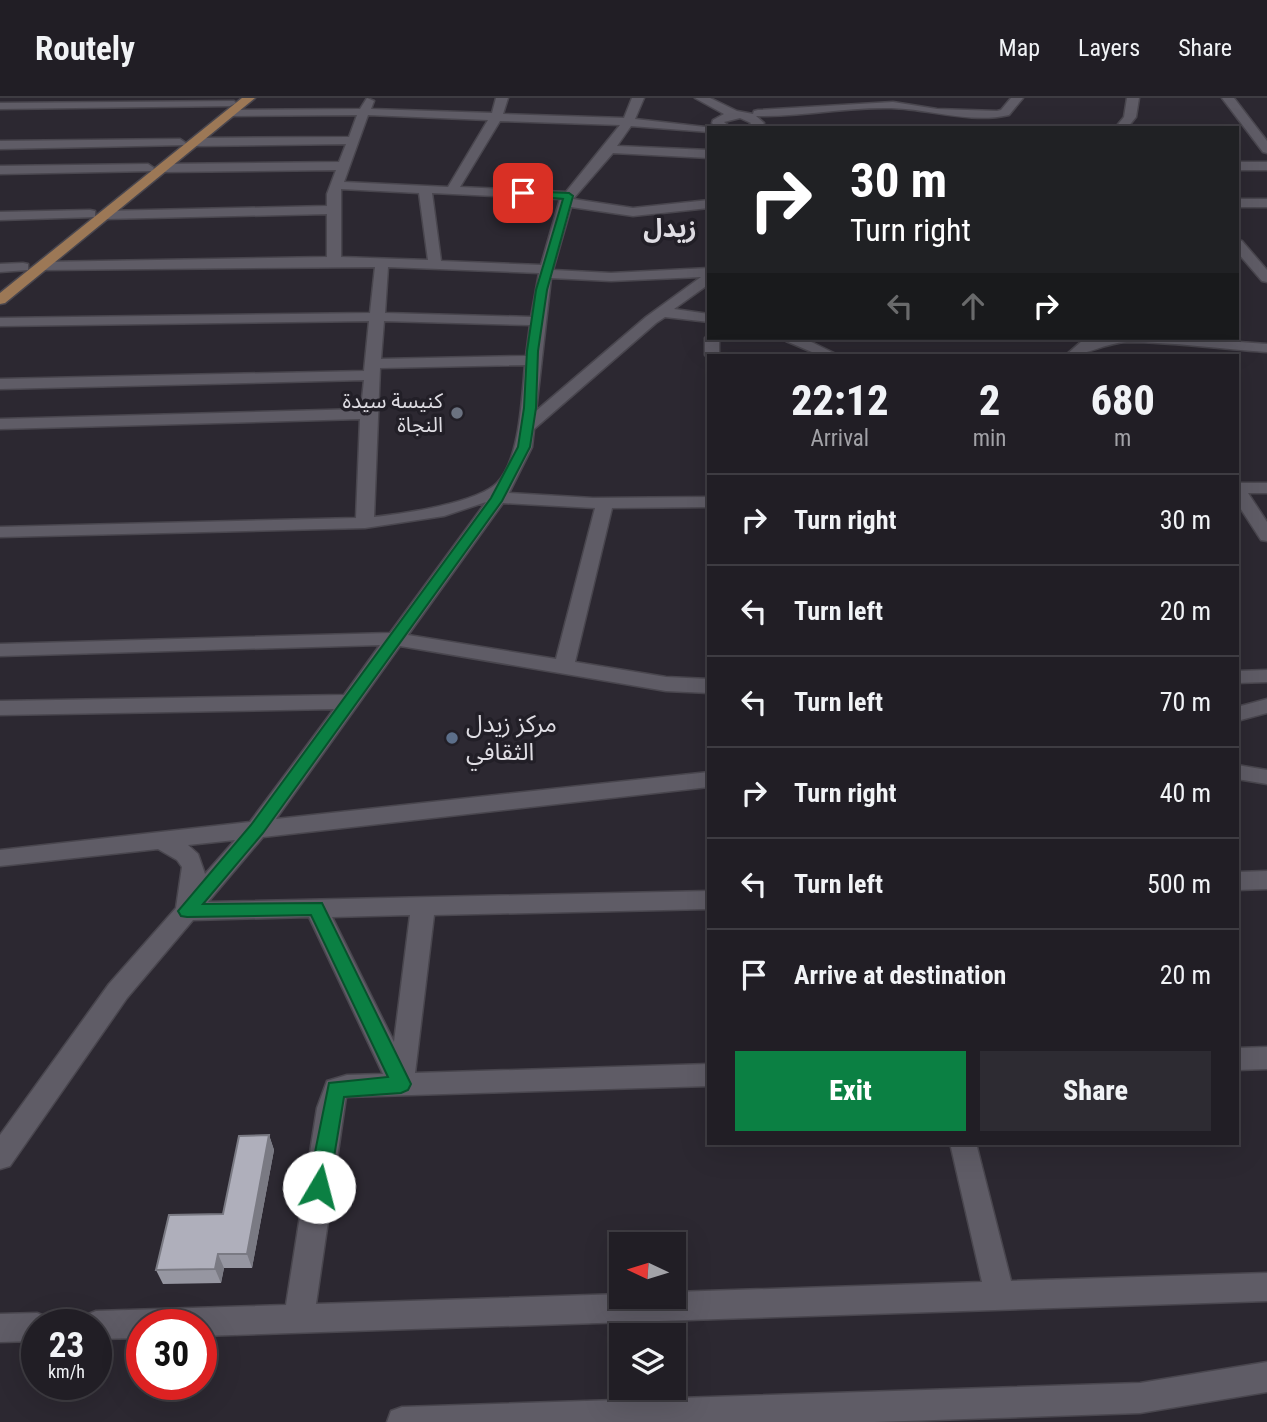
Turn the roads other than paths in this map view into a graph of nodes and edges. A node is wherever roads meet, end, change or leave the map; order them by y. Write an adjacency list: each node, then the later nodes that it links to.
1 (249, 98): 12 (main road)
2 (369, 98): 15 (street)
3 (502, 98): 17 (street)
4 (638, 98): 19 (street)
5 (701, 98): 14 (street)
6 (877, 98): 11 (street)
7 (1017, 98): 11 (street)
8 (1133, 98): 22 (street)
9 (1228, 98): 29 (street)
10 (95, 101): 12 (street); 13 (street)
11 (894, 103): 18 (street)
12 (232, 105): 15 (street); 25 (main road); 26 (main road)
13 (0, 106)
14 (717, 106): 16 (street); 20 (street)
15 (363, 112): 17 (street); 24 (street)
16 (739, 115): 18 (street); 20 (street)
17 (496, 117): 19 (street); 39 (street)
18 (759, 117)
19 (628, 122): 21 (street); 28 (street)
20 (721, 122): 21 (street)
21 (673, 126): 23 (street)
22 (1123, 126)
23 (707, 129)
24 (351, 140): 25 (street); 31 (street)
25 (195, 142): 35 (main road)
26 (180, 143): 27 (street); 34 (main road)
27 (0, 145)
28 (610, 149): 30 (street); 40 (street)
29 (1267, 149)
30 (707, 154)
31 (342, 166): 35 (street); 37 (street)
32 (1239, 166): 33 (street)
33 (1267, 166)
34 (148, 168): 36 (street); 45 (main road)
35 (163, 168): 46 (main road)
36 (0, 170)
37 (336, 184): 38 (street); 44 (street)
38 (425, 188): 39 (street); 52 (street)
39 (453, 189): 40 (street)
40 (567, 199): 43 (street); 57 (street)
41 (1239, 203): 42 (street)
42 (1267, 203)
43 (707, 204)
44 (333, 210): 46 (street); 49 (street)
45 (90, 214): 47 (street); 54 (main road)
46 (105, 215): 53 (main road)
47 (0, 216)
48 (1239, 246): 56 (street)
49 (334, 261): 50 (street); 53 (street)
50 (382, 263): 52 (street); 63 (street)
51 (1239, 264): 56 (street)
52 (435, 265): 57 (street)
53 (42, 266): 61 (main road)
54 (23, 267): 55 (street); 60 (main road)
55 (0, 268)
56 (1262, 270)
57 (546, 272): 58 (street); 65 (street)
58 (707, 272)
59 (707, 278): 62 (street)
60 (0, 285)
61 (0, 300)
62 (662, 312): 64 (street); 76 (street)
63 (376, 317): 65 (street); 66 (street); 72 (street)
64 (707, 318)
65 (537, 321): 71 (street)
66 (0, 322)
67 (796, 340): 70 (street)
68 (1175, 340): 69 (street)
69 (1267, 348)
70 (827, 354)
71 (532, 360): 72 (street); 76 (street)
72 (372, 370): 73 (street); 74 (street)
73 (0, 384)
74 (368, 414): 75 (street); 84 (street)
75 (0, 424)
76 (527, 427): 80 (street)
77 (1267, 488): 78 (street)
78 (1239, 489)
79 (1239, 492): 87 (street)
80 (500, 493): 82 (street); 83 (street); 85 (street)
81 (707, 502): 82 (street)
82 (605, 503): 90 (street)
83 (407, 517): 84 (street); 85 (street)
84 (365, 523): 86 (street)
85 (478, 526): 88 (street)
86 (0, 532)
87 (1267, 536)
88 (395, 639): 89 (street); 90 (street); 94 (street)
89 (0, 650)
90 (564, 667): 93 (street)
91 (1267, 676): 92 (street)
92 (1239, 677)
93 (707, 686)
94 (348, 702): 96 (street); 101 (street)
95 (1267, 706): 97 (street)
96 (0, 708)
97 (1239, 713)
98 (1239, 772): 99 (street)
99 (1267, 777)
100 (707, 779): 101 (street)
101 (257, 829): 102 (street); 109 (street)
102 (163, 841): 103 (street); 109 (street)
103 (0, 858)
104 (1267, 880): 105 (street)
105 (1239, 881)
106 (707, 900): 107 (street)
107 (423, 906): 108 (street); 113 (street)
108 (316, 908): 109 (street); 113 (street)
109 (187, 911): 115 (street)
110 (1267, 1058): 111 (street)
111 (1239, 1059)
112 (707, 1075): 113 (street)
113 (401, 1084): 118 (street)
114 (963, 1145): 117 (street)
115 (0, 1157)
116 (1267, 1287): 117 (street)
117 (1000, 1296): 118 (street)
118 (299, 1318): 119 (street)
119 (112, 1324)
120 (21, 1327): 121 (street)
121 (0, 1328)
122 (1267, 1377): 123 (street)
123 (738, 1417): 124 (street)
124 (402, 1422)

